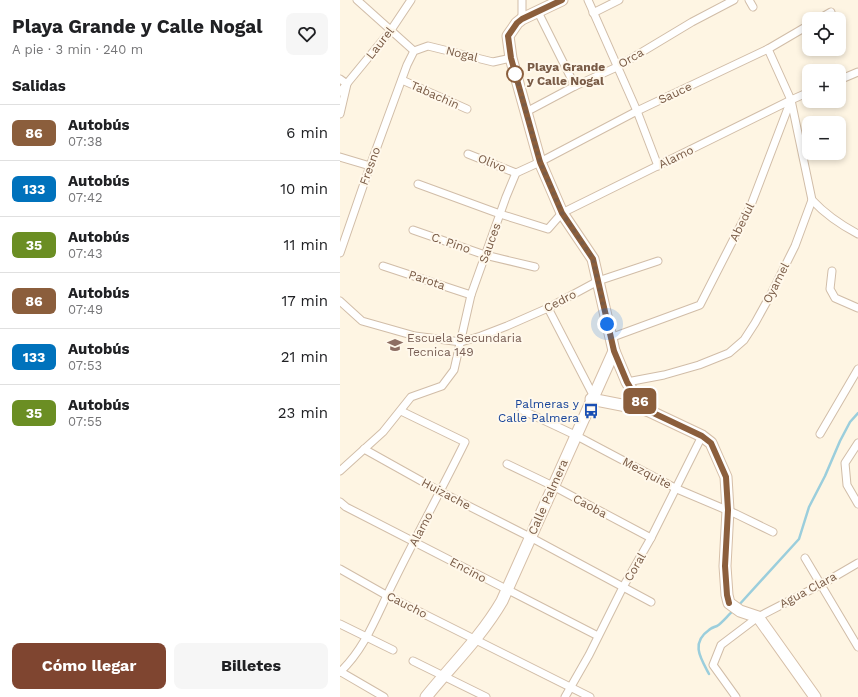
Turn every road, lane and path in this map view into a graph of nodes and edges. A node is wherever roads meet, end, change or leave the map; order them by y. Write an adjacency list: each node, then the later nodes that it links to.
1 (356, 0): 14 (street)
2 (411, 0): 14 (street, Laurel)
3 (522, 0): 12 (street)
4 (562, 0): 10 (street)
5 (588, 0): 11 (street)
6 (619, 0): 11 (street)
7 (734, 0): 18 (street, Orca)
8 (749, 0): 9 (street)
9 (753, 7)
10 (538, 12): 12 (street); 24 (street)
11 (593, 13): 18 (street)
12 (522, 19): 17 (street)
13 (802, 29): 15 (street, Sauce)
14 (391, 30): 16 (street); 23 (street, Laurel)
15 (768, 49): 27 (street); 29 (street, Sauce)
16 (414, 51): 17 (street, Nogal); 22 (street)
17 (511, 58): 30 (street)
18 (617, 67): 24 (street, Orca); 29 (street)
19 (858, 72): 20 (street)
20 (846, 77)
21 (340, 79): 23 (street)
22 (402, 80): 28 (street, Tabachin); 35 (street, Fresno)
23 (347, 84): 25 (street, Laurel); 31 (street, Laurel)
24 (575, 86): 30 (street, Orca)
25 (340, 92)
26 (802, 95): 27 (street, Alamo)
27 (792, 100): 36 (street, Alamo); 39 (street); 55 (street, Abedul)
28 (467, 109)
29 (637, 111): 34 (street, Sauce); 36 (street)
30 (526, 112): 34 (street)
31 (340, 114)
32 (468, 154): 37 (street, Olivo)
33 (340, 157): 35 (street)
34 (540, 162): 37 (street); 40 (street)
35 (370, 166): 44 (street, Fresno)
36 (658, 166): 40 (street, Alamo)
37 (516, 173): 41 (street, Sauces)
38 (418, 184): 41 (street)
39 (812, 200): 43 (street); 59 (street, Oyamel)
40 (562, 213): 41 (street, Alamo); 50 (street)
41 (500, 214): 45 (street, Sauces)
42 (413, 230): 45 (street, C. Pino)
43 (858, 234)
44 (340, 253)
45 (485, 255): 48 (street, C. Pino); 51 (street, Sauces)
46 (658, 261): 50 (street, Cedro)
47 (383, 266): 51 (street, Parota)
48 (535, 267)
49 (832, 271): 54 (street)
50 (598, 281): 53 (street, Cedro); 55 (street)
51 (471, 295): 56 (street, Sauces)
52 (340, 301): 56 (street, Cedro)
53 (548, 308): 56 (street, Cedro); 60 (street)
54 (858, 308)
55 (610, 338): 57 (street)
56 (461, 342): 63 (street)
57 (614, 351): 59 (street); 60 (street, Calle Palmera)
58 (858, 369): 64 (street)
59 (627, 382): 62 (street)
60 (592, 397): 62 (street); 65 (street, Calle Palmera)
61 (522, 410): 65 (street, Mezquite)
62 (647, 410): 66 (street)
63 (401, 411): 68 (street); 73 (street, Alamo)
64 (820, 434)
65 (575, 435): 71 (street, Calle Palmera); 72 (street, Mezquite)
66 (702, 436): 72 (street, Coral); 76 (street)
67 (858, 443): 75 (street)
68 (364, 449): 70 (street); 73 (street, Huizache)
69 (507, 464): 71 (street, Caoba)
70 (340, 471)
71 (553, 486): 78 (street, Calle Palmera); 79 (street, Caoba)
72 (676, 489): 76 (street, Mezquite); 79 (street, Coral)
73 (441, 492): 78 (street, Huizache); 80 (street, Alamo)
74 (340, 502): 80 (street, Encino)
75 (858, 504)
76 (728, 510): 77 (street, Mezquite); 89 (street)
77 (773, 532)
78 (530, 537): 85 (street, Huizache); 86 (street, Calle Palmera)
79 (651, 538): 85 (street, Coral)
80 (414, 541): 86 (street, Encino); 87 (street, Alamo)
81 (805, 558): 84 (street)
82 (858, 563): 84 (street, Agua Clara)
83 (340, 569): 87 (street, Caucho)
84 (822, 584): 89 (street, Agua Clara); 94 (street)
85 (623, 587): 88 (street, Huizache); 91 (street, Coral)
86 (507, 590): 91 (street, Encino); 93 (street, Calle Palmera)
87 (386, 595): 92 (street, Alamo); 93 (street, Caucho)
88 (651, 602)
89 (758, 617): 105 (street, Agua Clara); 106 (street)
90 (340, 624): 92 (street)
91 (598, 636): 99 (street, Coral)
92 (366, 637): 95 (street); 97 (street, Alamo)
93 (475, 640): 98 (street, Calle Palmera); 99 (street, Caucho)
94 (858, 647)
95 (393, 650)
96 (413, 661): 98 (street)
97 (340, 672): 100 (street)
98 (443, 676): 101 (street, Calle Palmera); 102 (street)
99 (570, 687): 103 (street, Coral); 104 (street, Caucho)
100 (384, 697)
101 (426, 697)
102 (486, 697)
103 (565, 697)
104 (590, 697)
105 (736, 697)
106 (815, 697)

